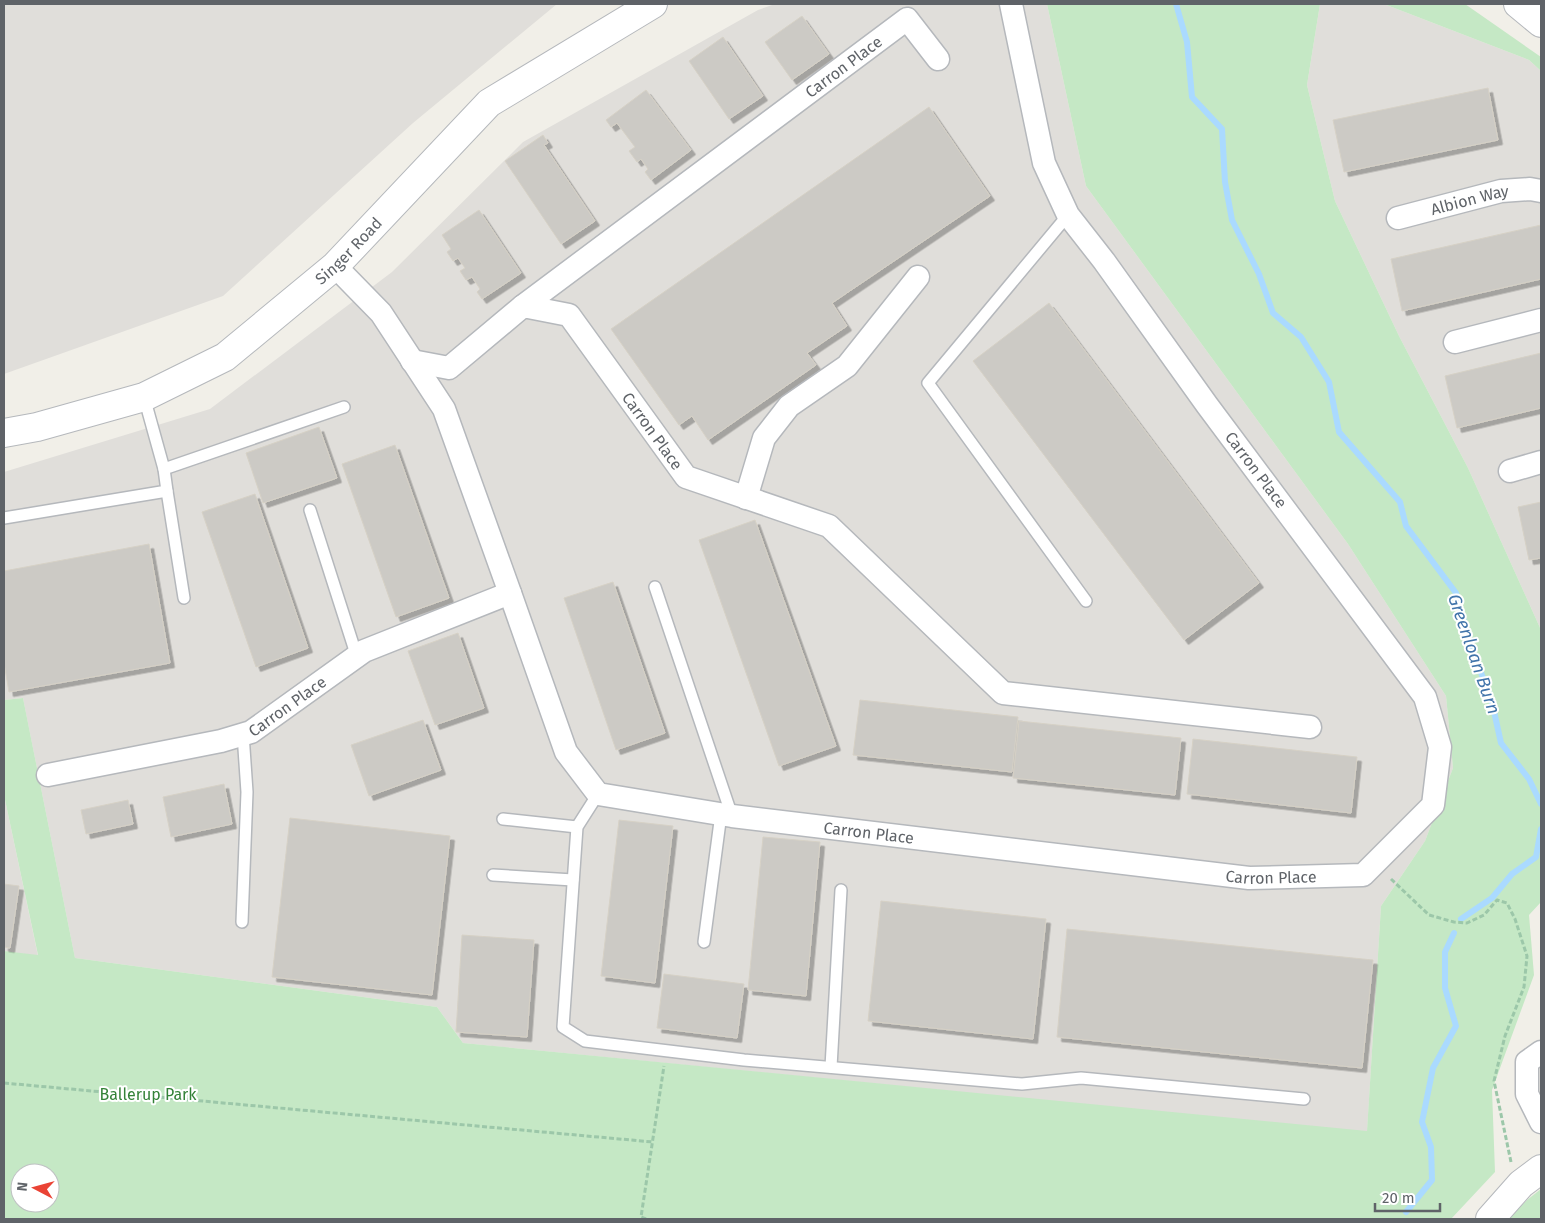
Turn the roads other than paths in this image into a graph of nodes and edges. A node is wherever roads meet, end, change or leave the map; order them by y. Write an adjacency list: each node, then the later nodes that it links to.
1 (653, 4): 9 (street, Singer Road)
2 (1012, 4): 7 (street, Carron Place)
3 (1518, 4): 4 (street)
4 (1541, 23)
5 (938, 59): 11 (street, Carron Place)
6 (1541, 191): 8 (street, Albion Way)
7 (1068, 215): 28 (lane); 34 (street, Carron Place)
8 (1398, 218)
9 (335, 266): 14 (street); 15 (street, Singer Road)
10 (918, 276): 22 (street)
11 (524, 306): 14 (street, Carron Place); 22 (street, Carron Place)
12 (1541, 320): 13 (street)
13 (1455, 342)
14 (412, 361): 26 (street)
15 (144, 396): 17 (street, Singer Road); 19 (lane)
16 (344, 407): 19 (lane)
17 (4, 432)
18 (1541, 462): 20 (street)
19 (164, 470): 21 (lane)
20 (1510, 472)
21 (167, 491): 24 (lane); 27 (lane)
22 (746, 498): 30 (street, Carron Place)
23 (310, 510): 29 (lane)
24 (4, 518)
25 (656, 588): 34 (lane)
26 (510, 592): 29 (street, Carron Place); 33 (street)
27 (184, 598)
28 (1086, 601)
29 (357, 657): 31 (street, Carron Place)
30 (1310, 727)
31 (243, 734): 32 (street, Carron Place); 40 (lane)
32 (48, 775)
33 (598, 794): 34 (street, Carron Place); 36 (lane)
34 (726, 815): 41 (lane)
35 (503, 819): 36 (lane)
36 (577, 827): 38 (lane)
37 (493, 875): 38 (lane)
38 (574, 880): 43 (lane)
39 (841, 890): 43 (lane)
40 (242, 922)
41 (704, 942)
42 (1541, 1052): 45 (street)
43 (830, 1067): 44 (lane)
44 (1304, 1099)
45 (1541, 1122)
46 (1541, 1169): 47 (street)
47 (1490, 1219)

